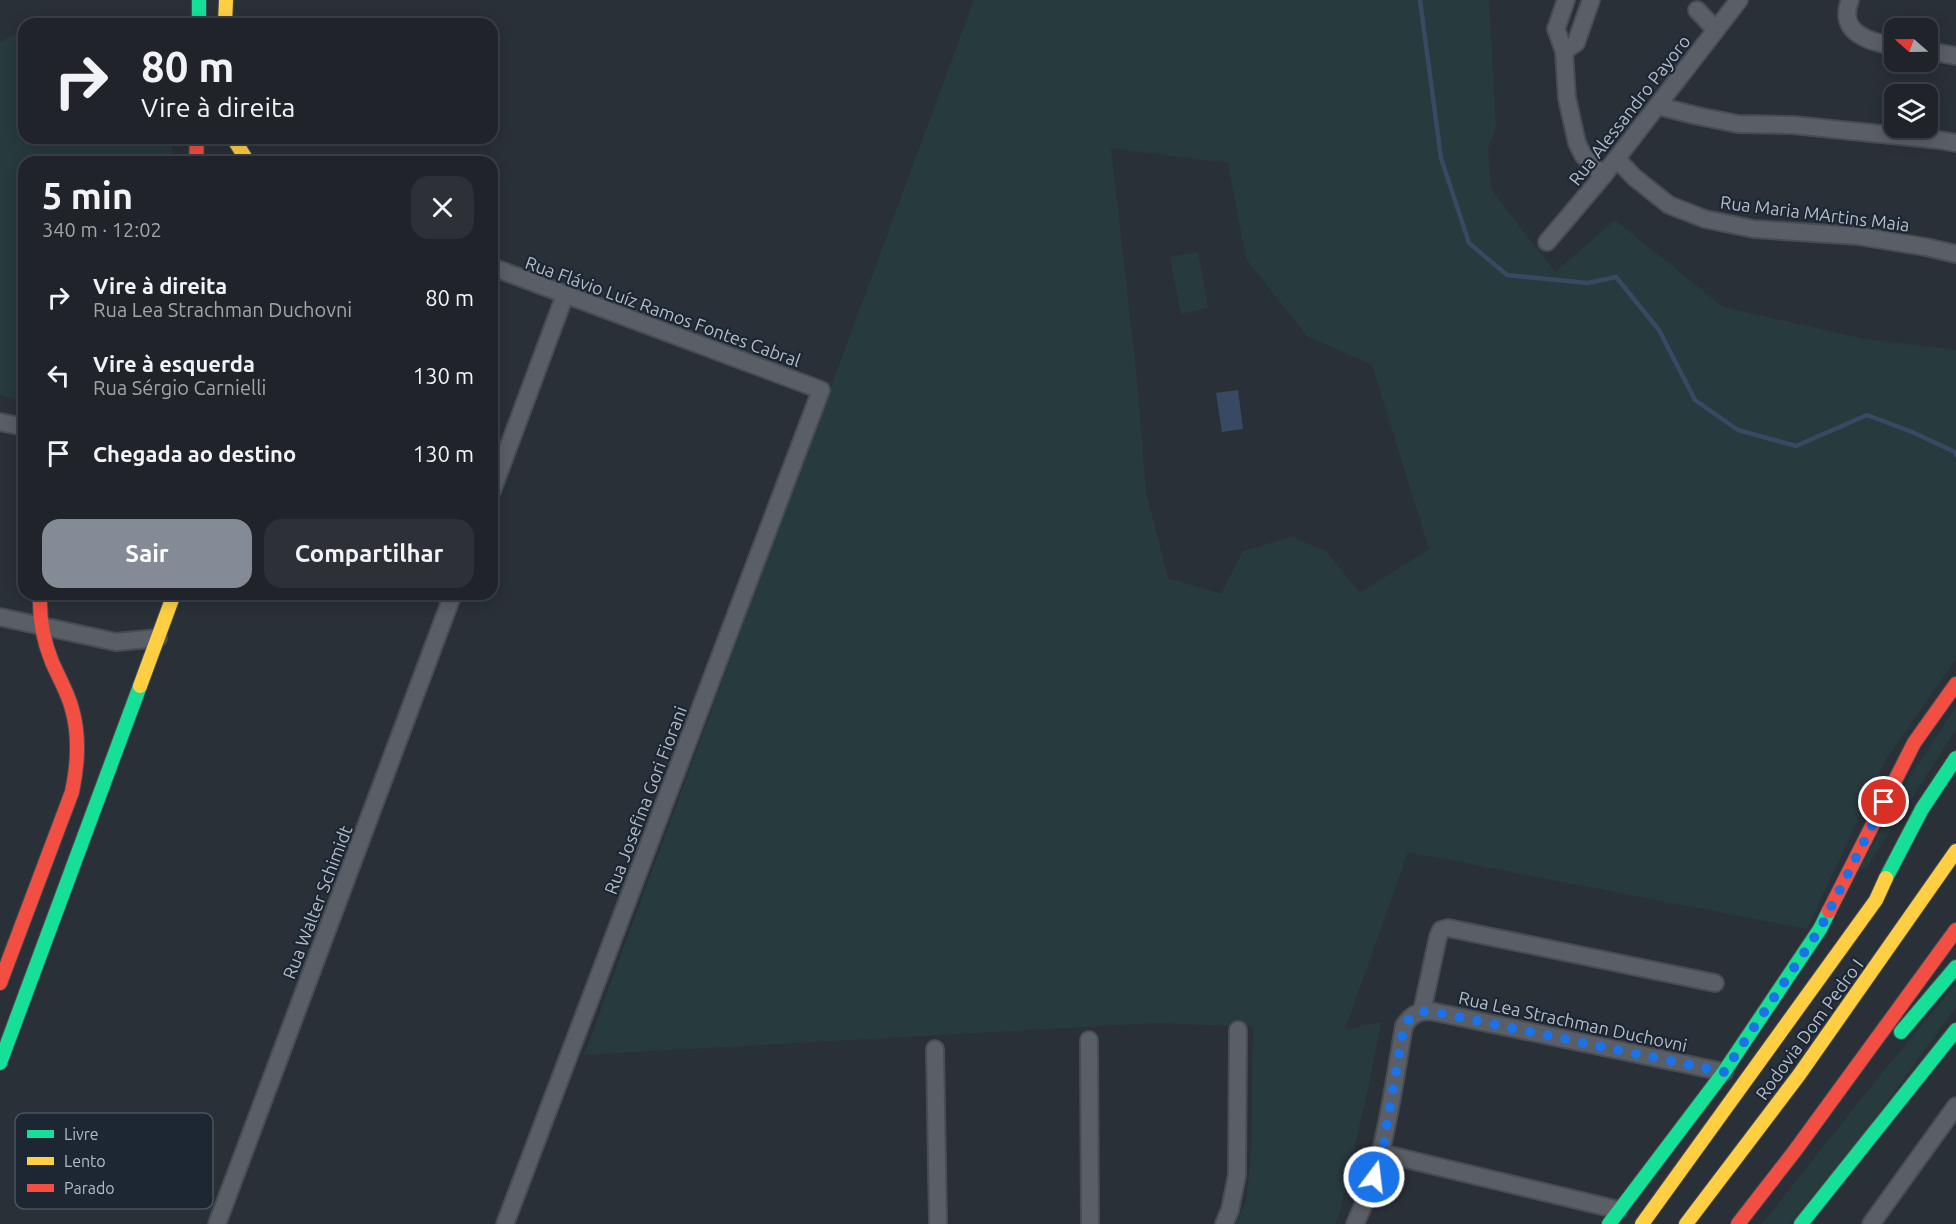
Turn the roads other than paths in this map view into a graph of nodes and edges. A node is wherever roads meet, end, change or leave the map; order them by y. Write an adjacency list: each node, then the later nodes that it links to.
1 (199, 0): 8 (main road)
2 (226, 0): 9 (main road)
3 (1566, 0): 12 (street)
4 (1591, 0): 12 (street)
5 (1739, 0): 10 (street, Rua Alessandro Payoro)
6 (1850, 0): 11 (street)
7 (1697, 10): 10 (street)
8 (199, 18)
9 (225, 18)
10 (1716, 30): 15 (street, Rua Alessandro Payoro)
11 (1884, 44)
12 (1564, 51): 18 (street)
13 (1938, 53): 14 (street)
14 (1956, 56)
15 (1658, 106): 16 (street); 17 (street, Rua Alessandro Payoro)
16 (1956, 143)
17 (1617, 159): 18 (street, Rua Alessandro Payoro); 20 (street, Rua Maria MArtins Maia)
18 (1603, 176): 19 (street, Rua Alessandro Payoro)
19 (1547, 242)
20 (1956, 254)
21 (498, 269): 22 (street, Rua Flávio Luíz Ramos Fontes Cabral)
22 (565, 295): 23 (street, Rua Flávio Luíz Ramos Fontes Cabral); 26 (street)
23 (821, 390): 54 (street, Rua Josefina Gori Fiorani)
24 (0, 422): 25 (street)
25 (18, 426)
26 (498, 475)
27 (40, 600): 31 (main road)
28 (172, 600): 32 (main road)
29 (451, 600): 53 (street, Rua Walter Schimidt)
30 (0, 617): 31 (street)
31 (42, 626): 32 (street); 40 (main road)
32 (158, 638): 47 (main road)
33 (1956, 684): 48 (main road)
34 (1956, 758): 37 (main road)
35 (1932, 821): 37 (main road)
36 (1956, 850): 61 (main road, Rodovia Dom Pedro I)
37 (1876, 900): 60 (main road)
38 (1956, 930): 50 (main road)
39 (1956, 967): 50 (main road)
40 (0, 983)
41 (1715, 983): 42 (street)
42 (1418, 1013): 48 (street, Rua Lea Strachman Duchovni); 51 (street)
43 (1238, 1030): 57 (street)
44 (1956, 1030): 63 (main road)
45 (1089, 1040): 56 (street)
46 (935, 1049): 55 (street)
47 (0, 1063)
48 (1724, 1072): 52 (main road)
49 (1956, 1107): 64 (street)
50 (1794, 1152): 62 (main road)
51 (1382, 1153): 52 (street); 58 (street)
52 (1619, 1210): 59 (main road)
53 (217, 1224)
54 (505, 1224)
55 (938, 1224)
56 (1090, 1224)
57 (1224, 1224)
58 (1355, 1224)
59 (1609, 1224)
60 (1642, 1224)
61 (1686, 1224)
62 (1738, 1224)
63 (1801, 1224)
64 (1871, 1224)

